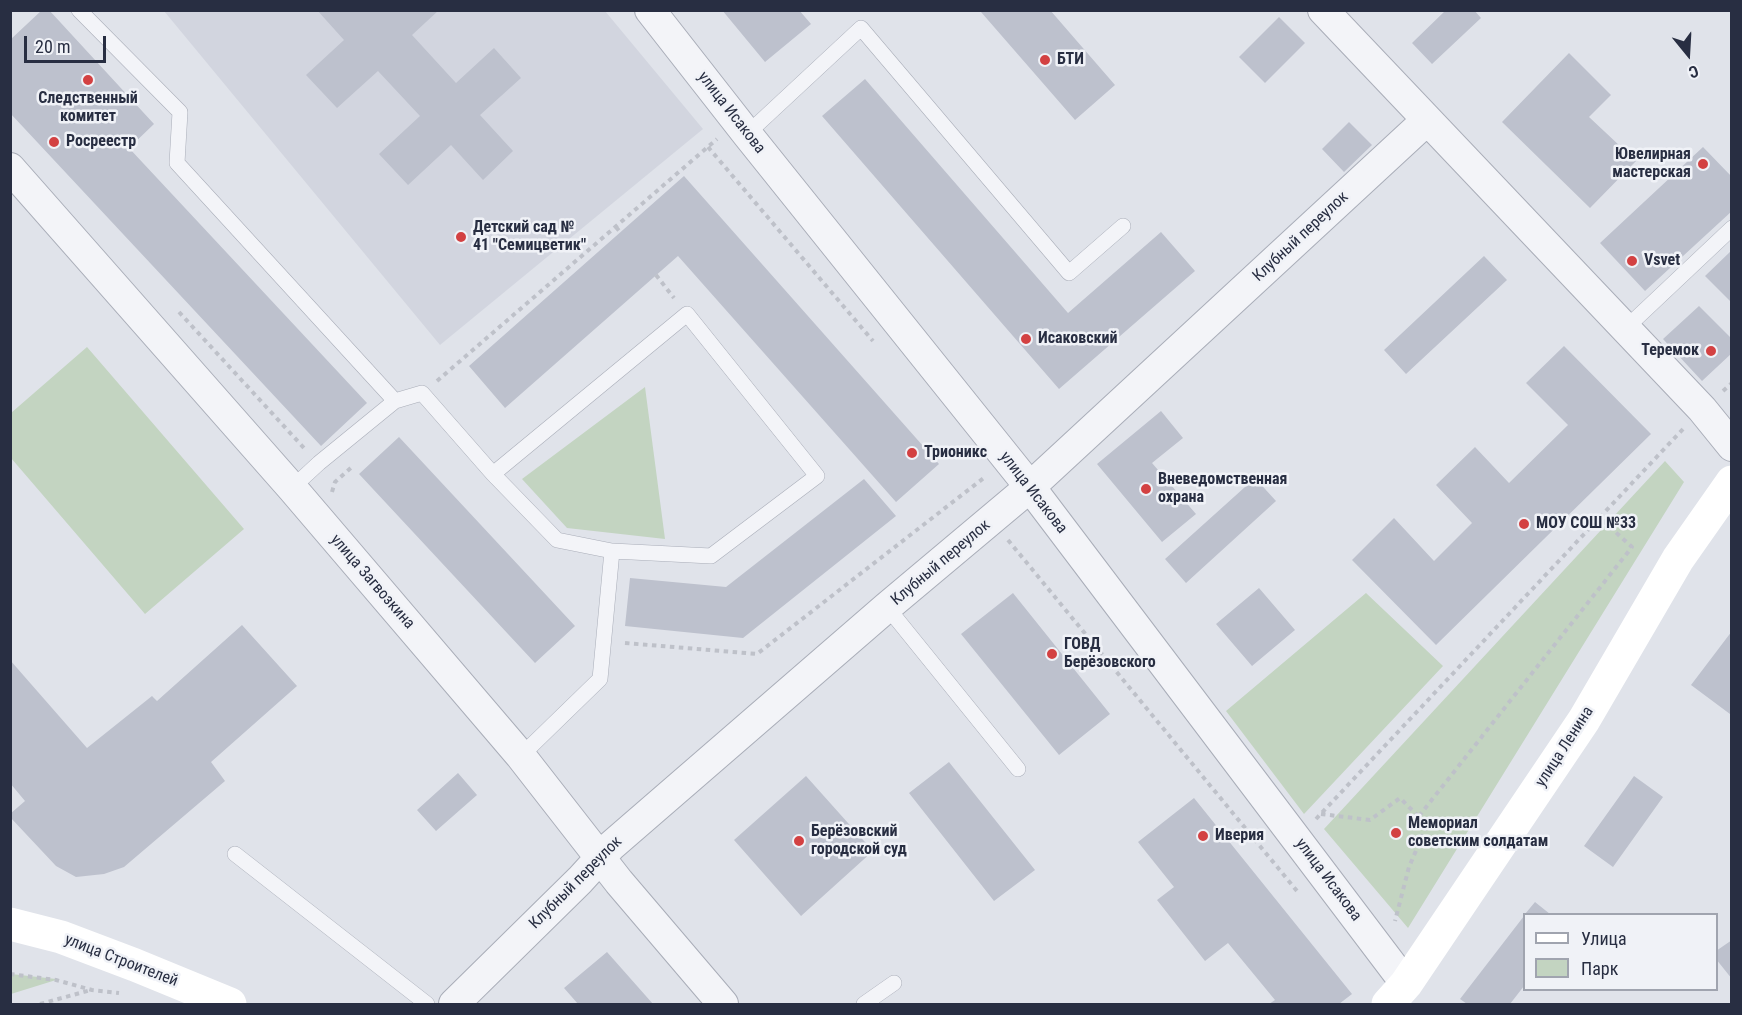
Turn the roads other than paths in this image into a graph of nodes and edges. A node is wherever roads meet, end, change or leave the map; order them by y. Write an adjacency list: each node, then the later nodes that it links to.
1 (79, 10): 10 (lane)
2 (650, 10): 5 (street, улица Исакова)
3 (1323, 10): 4 (street)
4 (1427, 120): 9 (street); 14 (street, Клубный переулок)
5 (742, 128): 7 (lane); 14 (street, улица Исакова)
6 (10, 168): 15 (street, улица Загвозкина)
7 (1122, 225)
8 (1731, 228): 9 (lane)
9 (1626, 328): 11 (street)
10 (395, 401): 12 (lane); 15 (lane)
11 (1731, 446)
12 (493, 474): 16 (lane); 16 (lane)
13 (1731, 482): 24 (main road, улица Ленина)
14 (1030, 487): 17 (street, Клубный переулок); 24 (street, улица Исакова)
15 (292, 488): 18 (street, улица Загвозкина)
16 (612, 551): 18 (lane)
17 (887, 607): 19 (lane); 21 (street, Клубный переулок)
18 (520, 755): 21 (street, улица Загвозкина)
19 (1018, 769)
20 (235, 854): 26 (lane)
21 (600, 858): 27 (street, Клубный переулок); 28 (street, улица Загвозкина)
22 (10, 924): 25 (main road, улица Строителей)
23 (894, 983): 29 (lane)
24 (1394, 999)
25 (230, 1005)
26 (427, 1005)
27 (454, 1005)
28 (723, 1005)
29 (864, 1005)

